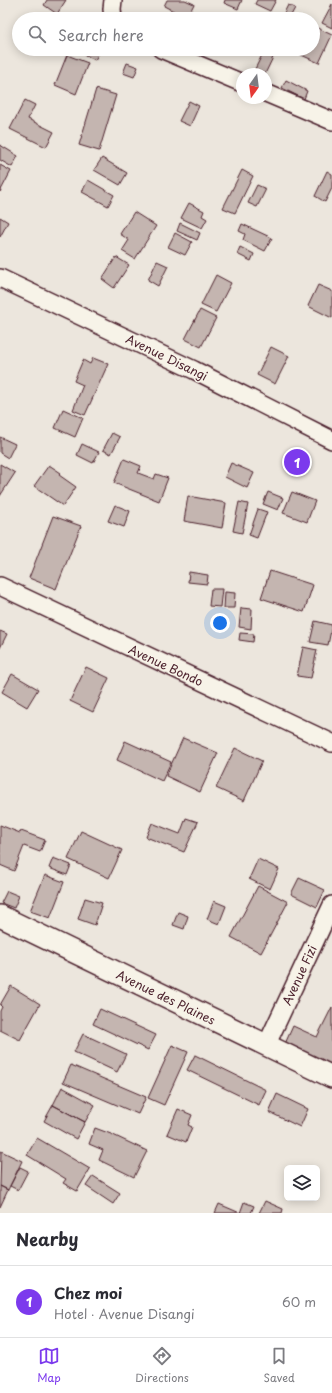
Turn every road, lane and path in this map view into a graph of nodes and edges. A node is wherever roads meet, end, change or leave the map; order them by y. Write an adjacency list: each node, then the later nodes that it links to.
1 (114, 0): 2 (street)
2 (112, 12)
3 (178, 56): 4 (street)
4 (236, 80)
5 (272, 96): 6 (street)
6 (332, 121)
7 (0, 278): 8 (street, Avenue Disangi)
8 (332, 440)
9 (0, 586): 10 (street, Avenue Bondo)
10 (332, 743)
11 (332, 905): 13 (street, Avenue Fizi)
12 (1, 918): 13 (street, Avenue des Plaines)
13 (266, 1046): 14 (street, Avenue des Plaines)
14 (332, 1077)

